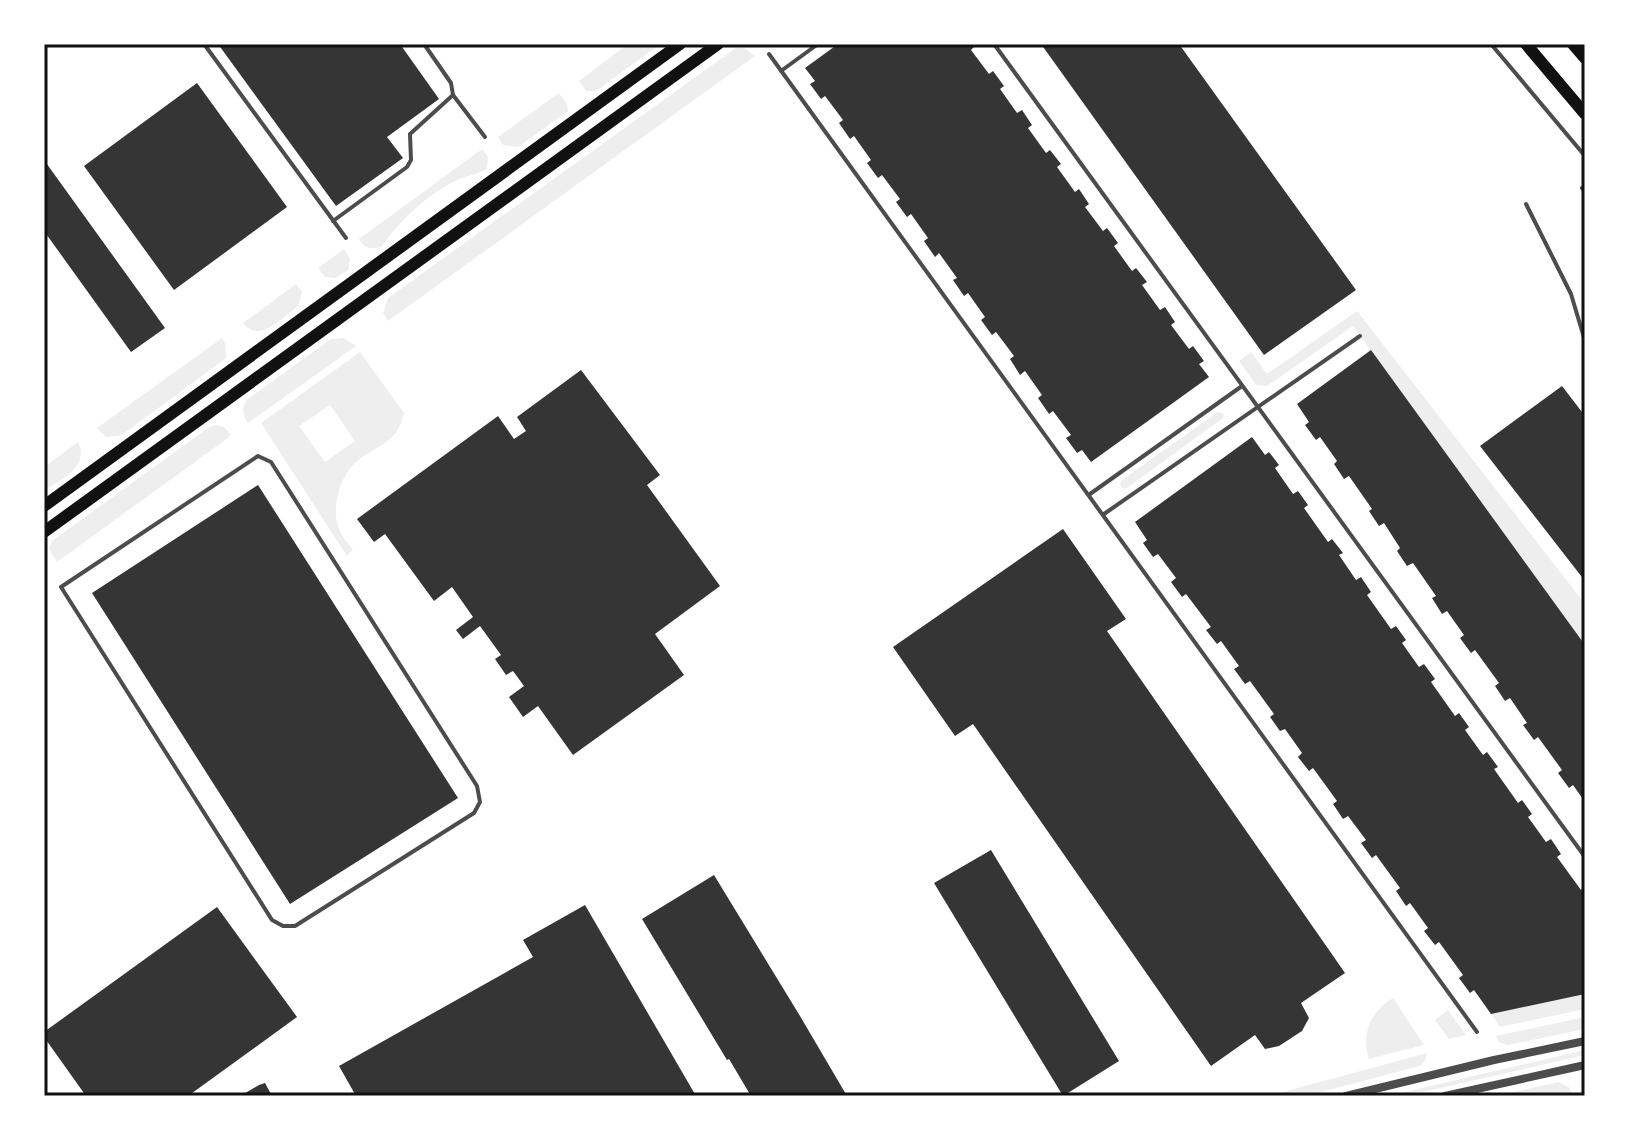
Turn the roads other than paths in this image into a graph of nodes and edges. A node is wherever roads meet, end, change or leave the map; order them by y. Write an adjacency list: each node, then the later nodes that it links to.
1 (204, 44): 18 (lane)
2 (424, 44): 13 (lane)
3 (680, 44): 25 (main road)
4 (718, 44): 27 (main road)
5 (818, 44): 12 (lane)
6 (994, 44): 22 (lane)
7 (1491, 44): 16 (lane)
8 (1526, 44): 14 (main road)
9 (1573, 44): 11 (main road)
10 (769, 54): 12 (lane)
11 (1585, 58)
12 (781, 71): 24 (lane)
13 (453, 95): 15 (lane); 18 (lane)
14 (1585, 114)
15 (485, 137)
16 (1585, 156)
17 (1526, 204): 21 (lane)
18 (333, 221): 19 (lane)
19 (346, 238)
20 (1360, 336): 23 (lane)
21 (1585, 341)
22 (1242, 386): 23 (lane); 24 (lane)
23 (1257, 405): 26 (lane); 29 (lane)
24 (1090, 494): 26 (lane)
25 (44, 506)
26 (1104, 514): 30 (lane)
27 (44, 532)
28 (61, 587): 28 (lane)
29 (1585, 857)
30 (1477, 1032)
31 (1585, 1041): 33 (street)
32 (1585, 1065): 34 (street)
33 (1346, 1096)
34 (1445, 1096)

